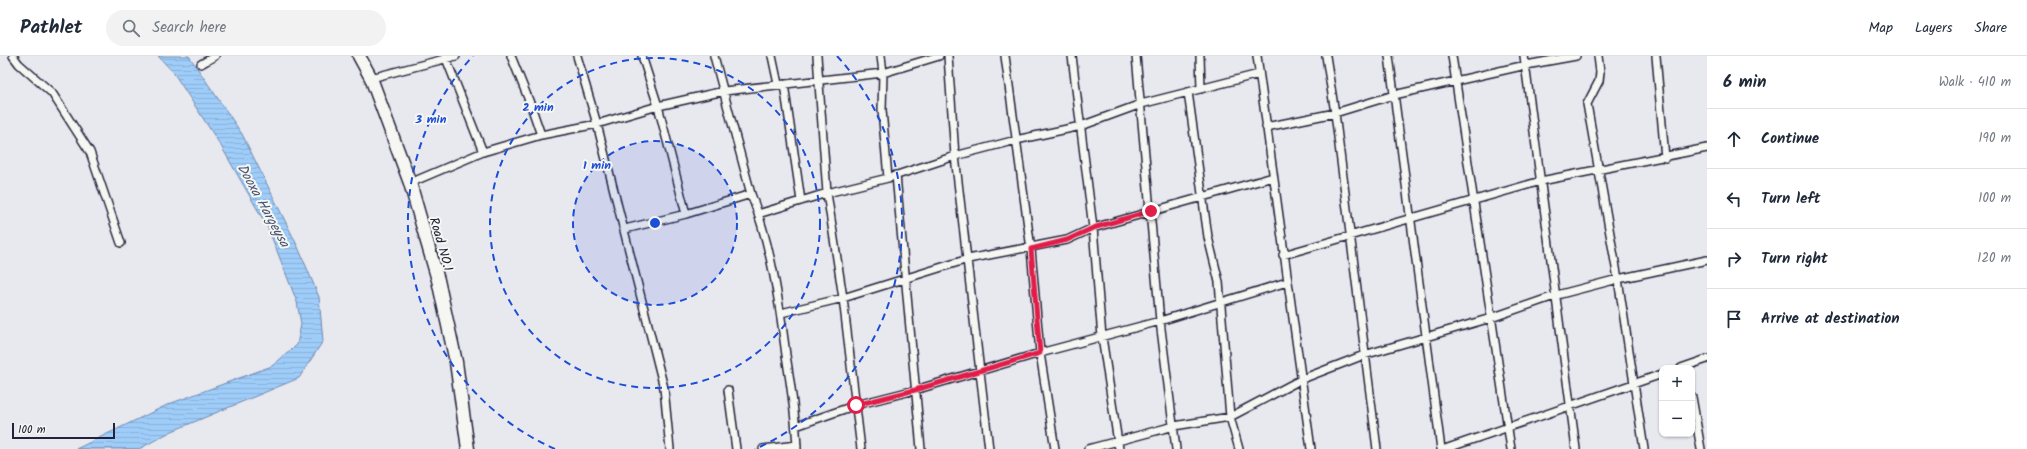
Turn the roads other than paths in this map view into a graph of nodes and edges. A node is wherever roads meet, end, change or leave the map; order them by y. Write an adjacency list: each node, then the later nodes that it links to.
1 (14, 56): 69 (street)
2 (215, 56): 27 (street)
3 (359, 56): 31 (highway, Road NO.1)
4 (456, 56): 26 (street)
5 (511, 56): 45 (street)
6 (577, 56): 42 (street)
7 (642, 56): 40 (street)
8 (714, 56): 36 (street)
9 (772, 56): 34 (street)
10 (817, 56): 32 (street)
11 (881, 56): 29 (street)
12 (939, 56): 29 (street)
13 (948, 56): 49 (street)
14 (1005, 56): 46 (street)
15 (1072, 56): 43 (street)
16 (1136, 56): 39 (street)
17 (1200, 56): 35 (street)
18 (1256, 56): 30 (street)
19 (1326, 56): 41 (street)
20 (1389, 56): 38 (street)
21 (1452, 56): 33 (street)
22 (1524, 56): 28 (street)
23 (1576, 56): 28 (street)
24 (1598, 56): 51 (street)
25 (1656, 56): 50 (street)
26 (445, 58): 31 (street); 48 (street)
27 (201, 64)
28 (1526, 65): 33 (street); 55 (street)
29 (883, 73): 32 (street); 54 (street)
30 (1259, 74): 35 (street); 44 (street)
31 (370, 78): 56 (highway, Road NO.1)
32 (820, 80): 34 (street); 57 (street)
33 (1456, 82): 38 (street); 61 (street)
34 (781, 84): 36 (street); 60 (street)
35 (1201, 89): 37 (street)
36 (724, 91): 40 (street); 58 (street)
37 (1188, 92): 39 (street); 59 (street)
38 (1394, 95): 41 (street); 65 (street)
39 (1141, 104): 43 (street); 62 (street)
40 (658, 106): 42 (street); 63 (street)
41 (1335, 113): 44 (street); 68 (street)
42 (597, 124): 45 (street); 67 (street)
43 (1081, 126): 46 (street); 66 (street)
44 (1266, 127): 53 (street)
45 (541, 136): 48 (street)
46 (1016, 140): 49 (street); 70 (street)
47 (1707, 148): 50 (street)
48 (484, 152): 56 (street)
49 (955, 156): 52 (street); 72 (street)
50 (1665, 158): 51 (street)
51 (1600, 171): 55 (street); 74 (street)
52 (896, 175): 54 (street); 75 (street)
53 (1272, 177): 59 (street); 71 (street)
54 (888, 178): 57 (street)
55 (1542, 182): 61 (street); 77 (street)
56 (410, 183): 104 (highway, Road NO.1)
57 (827, 193): 60 (street); 78 (street)
58 (751, 194): 63 (street); 64 (street)
59 (1202, 196): 62 (street); 79 (street)
60 (801, 201): 64 (street)
61 (1474, 201): 65 (street); 81 (street)
62 (1151, 211): 66 (street); 82 (street)
63 (686, 214): 67 (street)
64 (758, 214): 80 (street)
65 (1410, 219): 68 (street); 83 (street)
66 (1093, 228): 70 (street); 84 (street)
67 (625, 229): 105 (street)
68 (1351, 236): 71 (street); 86 (street)
69 (120, 243)
70 (1031, 249): 72 (street); 85 (street)
71 (1283, 255): 76 (street)
72 (968, 259): 75 (street); 89 (street)
73 (1707, 260): 74 (street)
74 (1618, 279): 77 (street); 92 (street)
75 (906, 280): 78 (street); 94 (street)
76 (1287, 282): 79 (street); 91 (street)
77 (1557, 296): 81 (street); 96 (street)
78 (843, 298): 80 (street); 97 (street)
79 (1220, 304): 82 (street); 98 (street)
80 (781, 313): 99 (street)
81 (1491, 318): 83 (street); 101 (street)
82 (1160, 321): 84 (street); 100 (street)
83 (1426, 336): 86 (street); 118 (street)
84 (1102, 337): 85 (street); 102 (street)
85 (1040, 353): 89 (street); 111 (street)
86 (1364, 355): 91 (street); 117 (street)
87 (1707, 359): 88 (street)
88 (1690, 365)
89 (979, 371): 94 (street); 110 (street)
90 (1659, 375): 92 (street)
91 (1302, 379): 98 (street); 116 (street)
92 (1633, 384): 96 (street); 122 (street)
93 (728, 390): 106 (street)
94 (915, 390): 97 (street); 109 (street)
95 (1693, 401): 123 (street)
96 (1572, 404): 101 (street); 121 (street)
97 (856, 405): 99 (street); 108 (street)
98 (1230, 417): 100 (street); 115 (street)
99 (796, 426): 103 (street)
100 (1174, 426): 102 (street); 114 (street)
101 (1508, 428): 119 (street); 120 (street)
102 (1117, 440): 112 (street); 113 (street)
103 (797, 447): 107 (street)
104 (468, 449)
105 (670, 449)
106 (736, 449)
107 (763, 449)
108 (861, 449)
109 (921, 449)
110 (989, 449)
111 (1055, 449)
112 (1088, 449)
113 (1119, 449)
114 (1176, 449)
115 (1239, 449)
116 (1311, 449)
117 (1377, 449)
118 (1441, 449)
119 (1445, 449)
120 (1511, 449)
121 (1576, 449)
122 (1644, 449)
123 (1701, 449)

